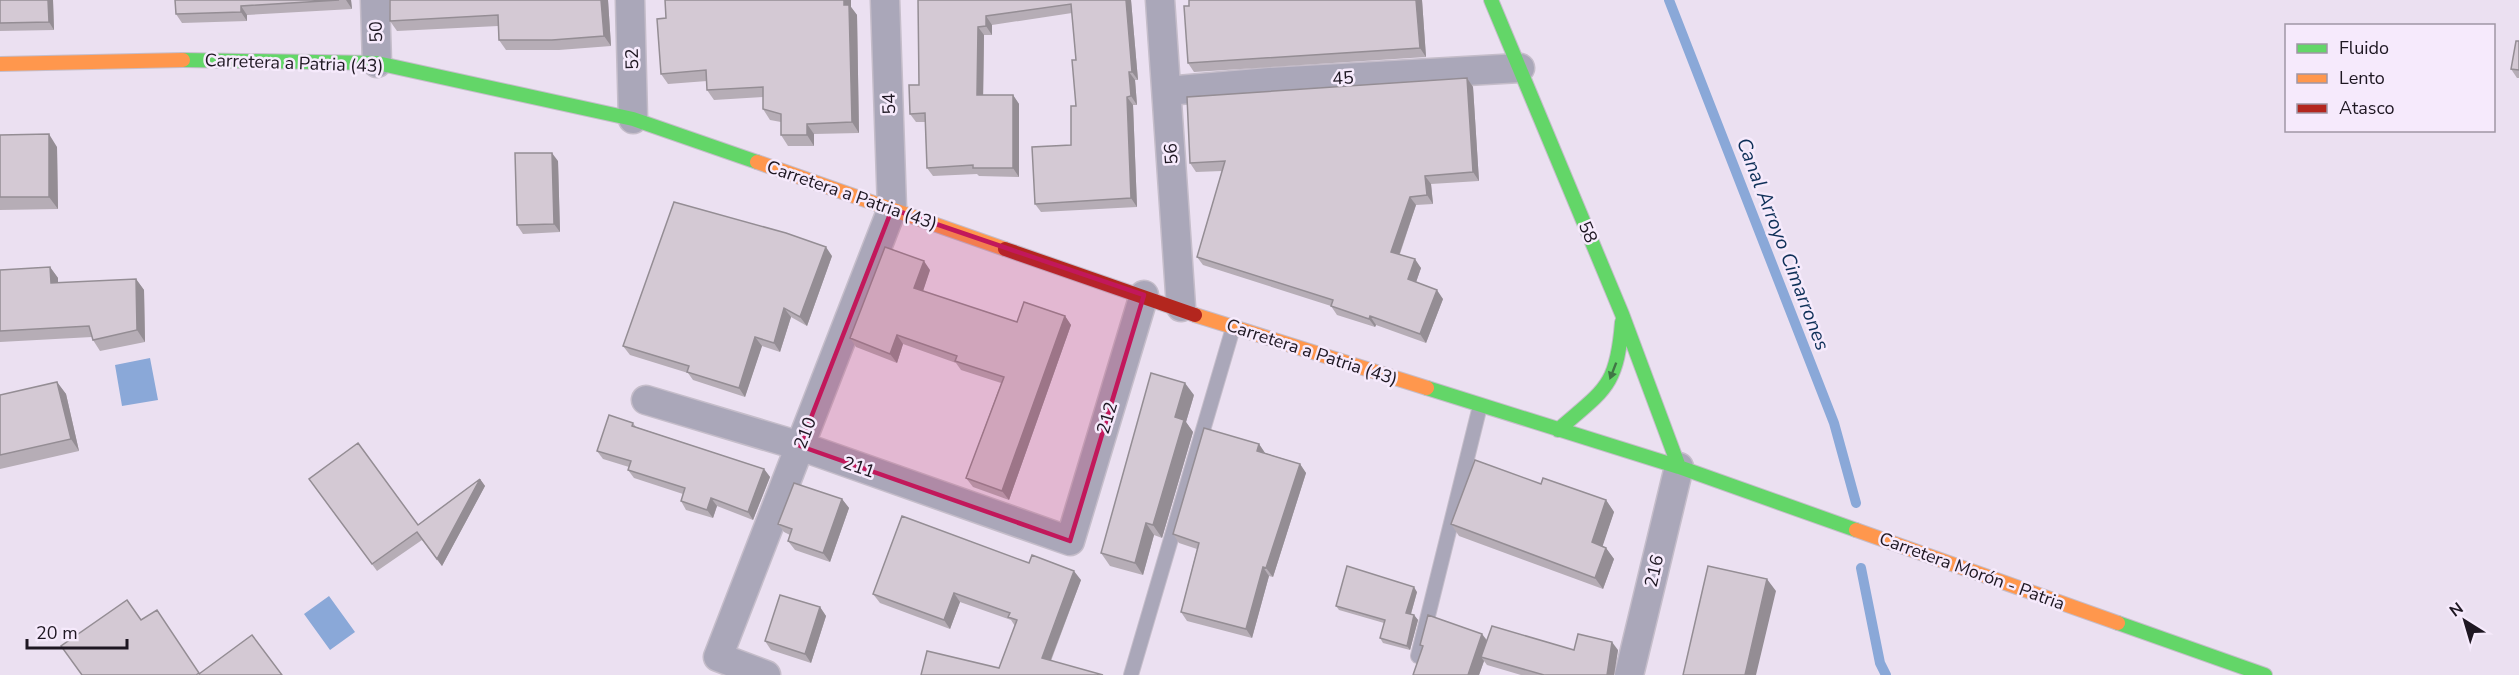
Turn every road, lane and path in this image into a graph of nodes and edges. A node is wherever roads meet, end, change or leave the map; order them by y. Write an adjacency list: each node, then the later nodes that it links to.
1 (375, 0): 6 (street, 50)
2 (630, 0): 10 (street, 52)
3 (885, 0): 11 (street, 54)
4 (1160, 0): 9 (street, 56)
5 (1491, 0): 8 (street, 58)
6 (377, 63): 7 (street, Carretera a Patria (43)); 10 (street, Carretera a Patria (43))
7 (0, 64)
8 (1520, 68): 9 (street, 45); 14 (street, 58)
9 (1167, 91): 13 (street, 56)
10 (633, 119): 11 (street, Carretera a Patria (43))
11 (892, 209): 12 (street, Carretera a Patria (43)); 19 (street, 210)
12 (1144, 295): 13 (street, Carretera a Patria (43)); 21 (street, 212)
13 (1181, 307): 15 (street, Carretera a Patria (43))
14 (1622, 314): 18 (street, one-way to 18); 20 (street, 58)
15 (1233, 328): 17 (street, Carretera a Patria (43)); 24 (lane)
16 (646, 400): 19 (street, 211)
17 (1480, 406): 18 (street, Carretera a Patria (43)); 22 (lane)
18 (1558, 430): 20 (street, Carretera a Patria (43))
19 (800, 446): 21 (street, 211); 23 (street, 210)
20 (1679, 468): 25 (street, 216); 26 (street, Carretera Morón - Patria)
21 (1070, 541)
22 (1418, 656)
23 (766, 675)
24 (1131, 675)
25 (1629, 675)
26 (2265, 675)

